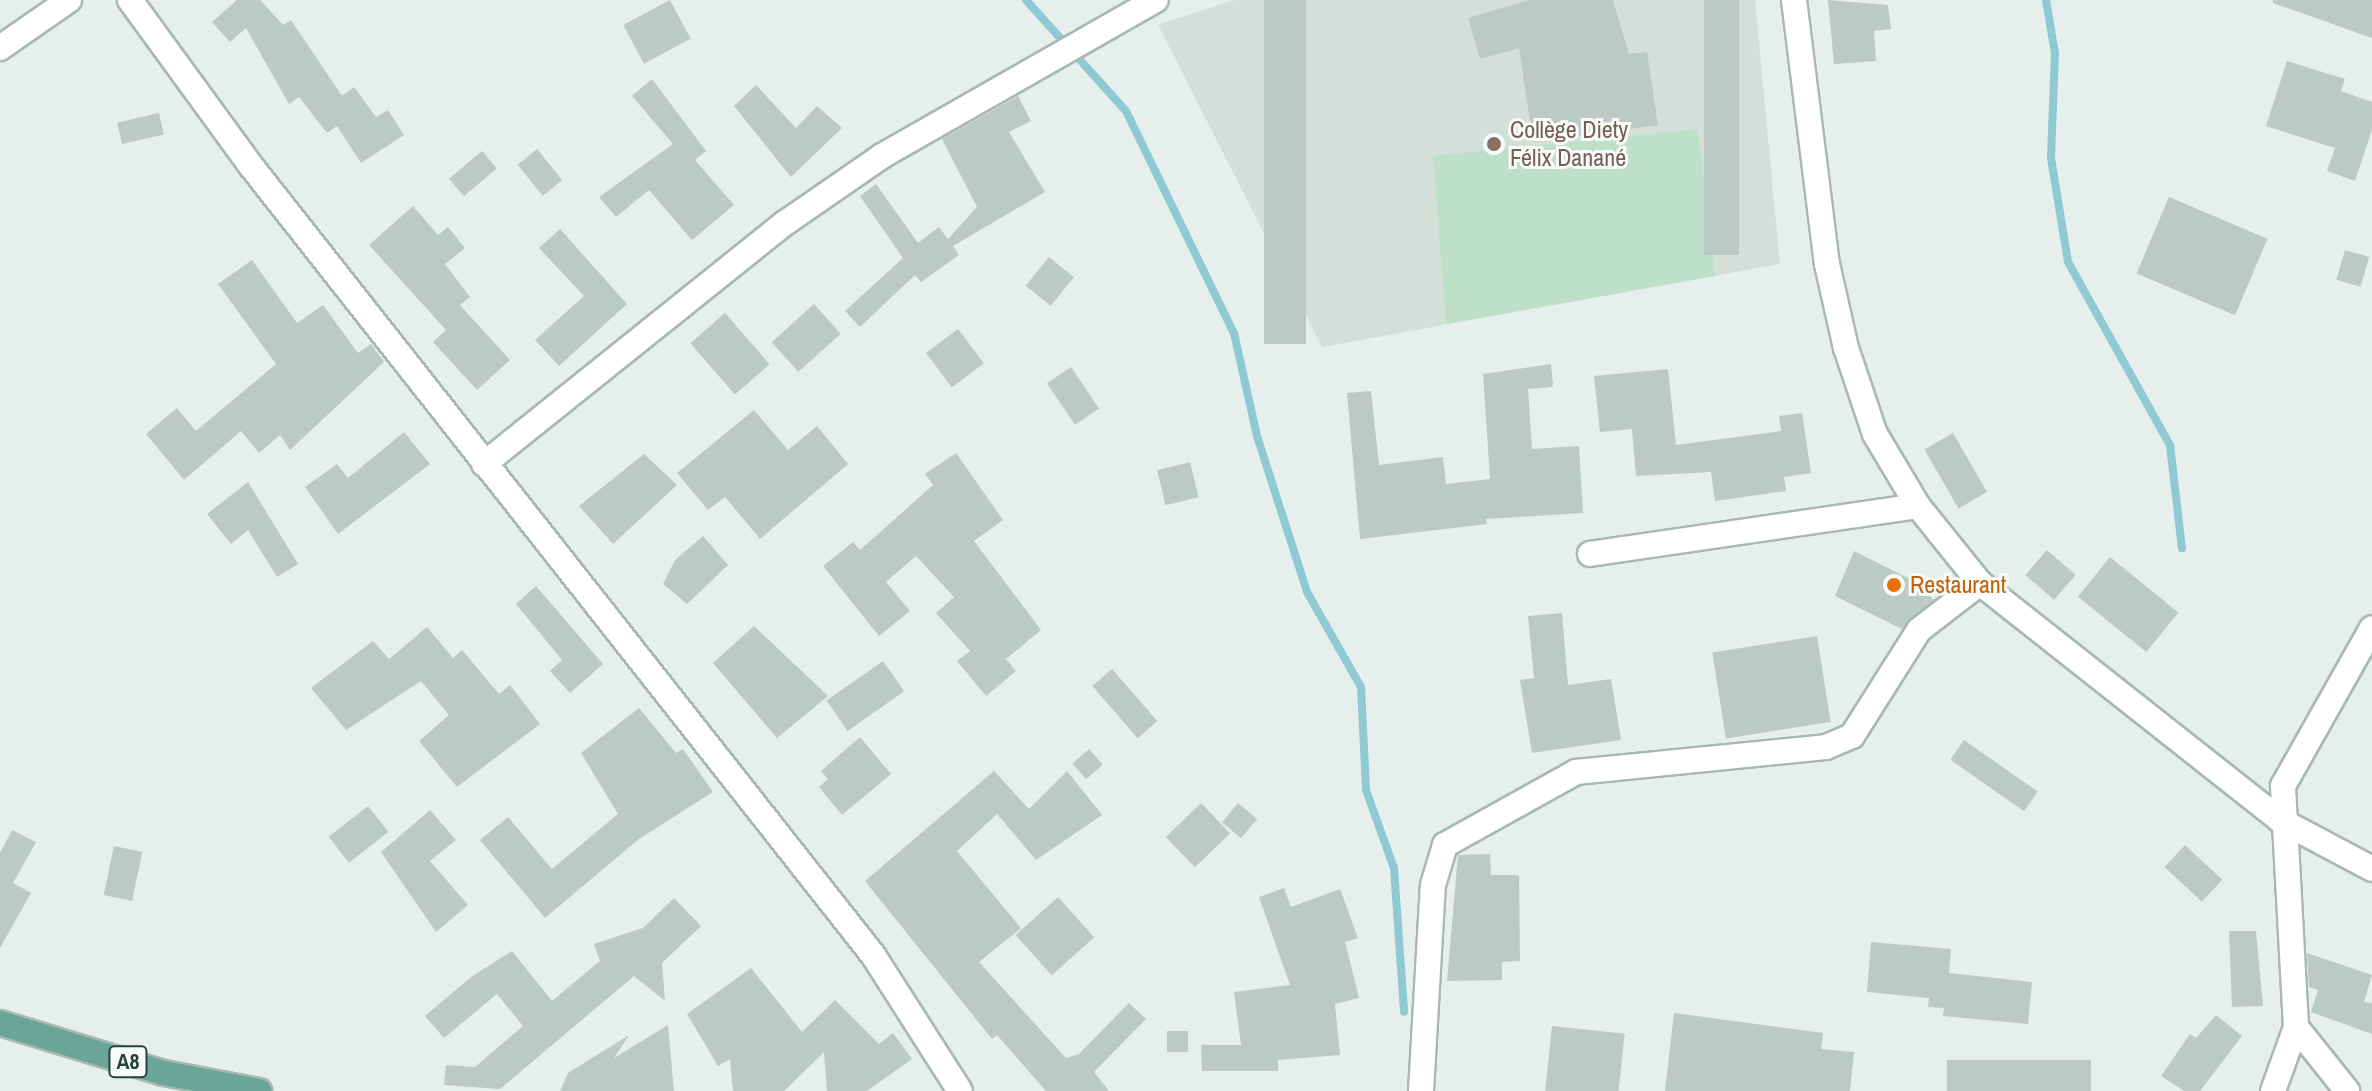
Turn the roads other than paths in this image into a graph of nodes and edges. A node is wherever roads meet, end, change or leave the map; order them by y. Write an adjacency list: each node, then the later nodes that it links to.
1 (69, 0): 5 (street)
2 (130, 0): 6 (street)
3 (1794, 0): 7 (street)
4 (1142, 2): 6 (street)
5 (0, 48)
6 (484, 464): 16 (street)
7 (1918, 506): 8 (street); 9 (street)
8 (1590, 554)
9 (1980, 583): 11 (street); 17 (street)
10 (2372, 628): 11 (street)
11 (2280, 820): 12 (street); 14 (street)
12 (2372, 869)
13 (0, 1023): 15 (main road, A8)
14 (2296, 1027): 18 (street); 19 (street)
15 (259, 1091)
16 (960, 1091)
17 (1421, 1091)
18 (2273, 1091)
19 (2347, 1091)

